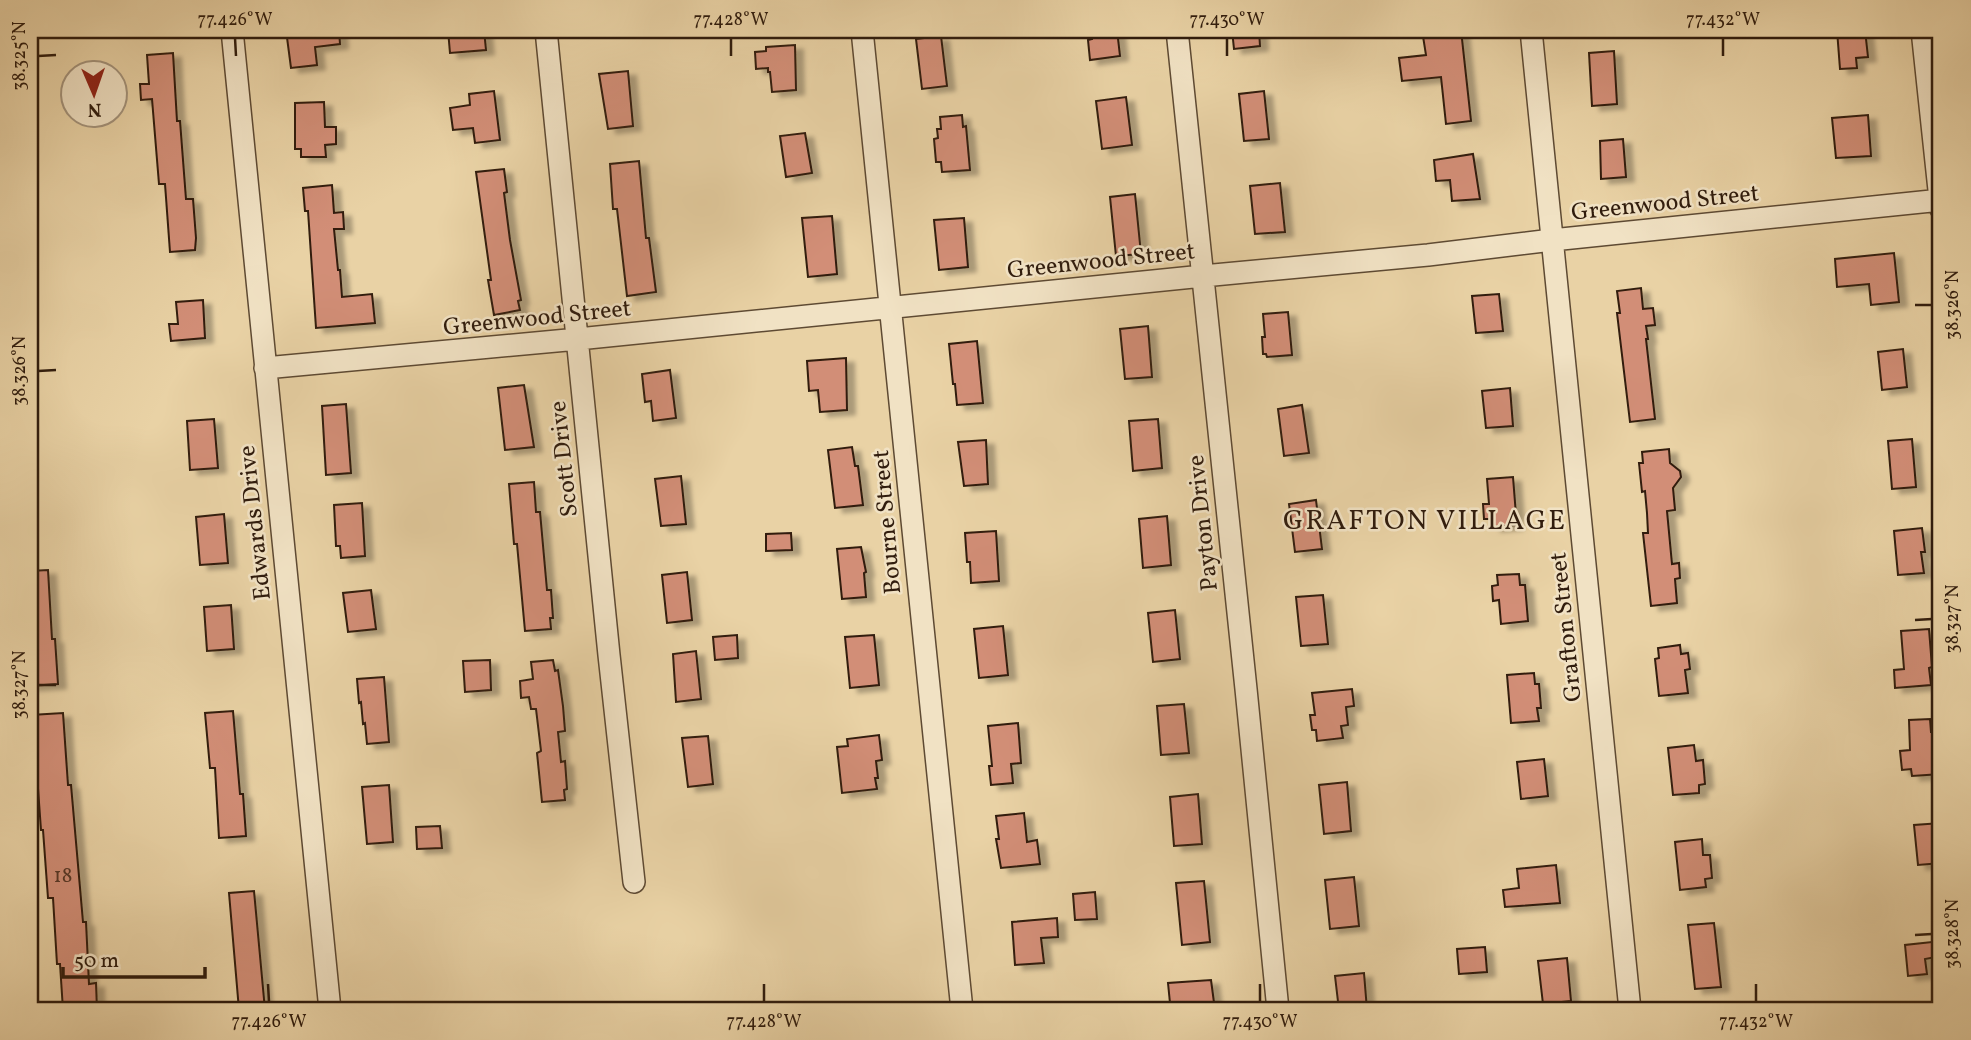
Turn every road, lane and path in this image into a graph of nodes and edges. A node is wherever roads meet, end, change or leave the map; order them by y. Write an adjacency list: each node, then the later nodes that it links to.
1 (232, 30): 13 (street, Edwards Drive)
2 (546, 30): 12 (street, Scott Drive)
3 (862, 30): 11 (street, Bourne Street)
4 (1177, 30): 10 (street, Payton Drive)
5 (1531, 30): 9 (street, Grafton Street)
6 (1922, 30): 7 (street)
7 (1941, 200): 8 (street); 9 (street, Greenwood Street)
8 (1941, 209)
9 (1552, 240): 10 (street, Greenwood Street); 18 (street, Grafton Street)
10 (1203, 276): 11 (street, Greenwood Street); 17 (street, Payton Drive)
11 (890, 307): 12 (street, Greenwood Street); 16 (street, Bourne Street)
12 (578, 339): 13 (street, Greenwood Street); 14 (street, Scott Drive)
13 (265, 368): 15 (street, Edwards Drive)
14 (634, 882)
15 (330, 1010)
16 (962, 1010)
17 (1278, 1010)
18 (1630, 1010)

